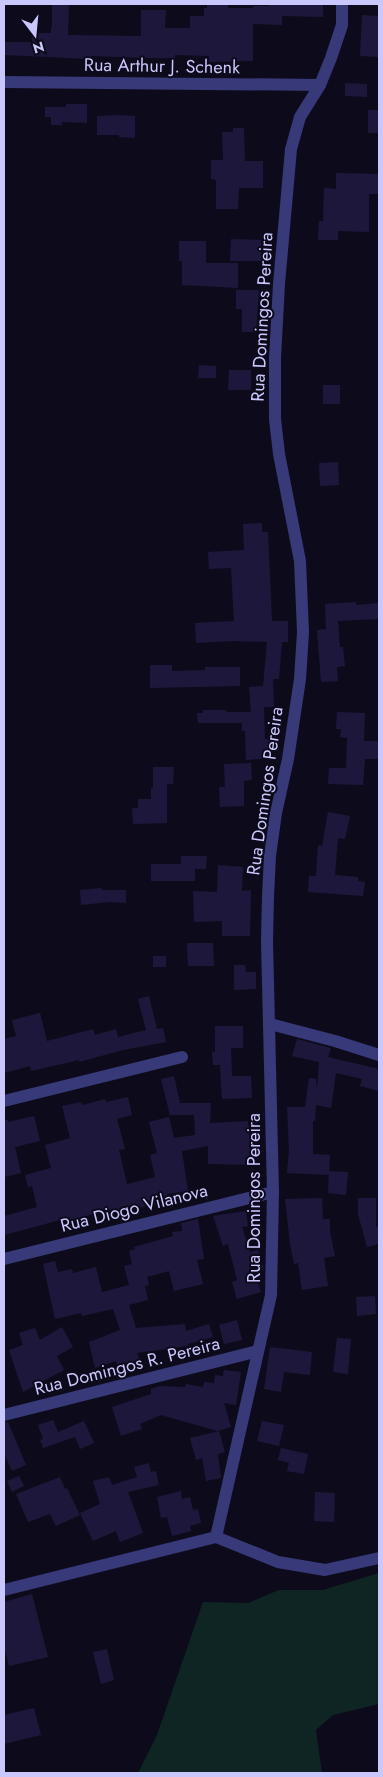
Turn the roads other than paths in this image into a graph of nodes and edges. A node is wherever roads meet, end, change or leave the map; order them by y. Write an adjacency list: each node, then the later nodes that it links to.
1 (342, 4): 3 (street, Rua Domingos Pereira)
2 (4, 82): 3 (street, Rua Arthur J. Schenk)
3 (320, 85): 4 (street, Rua Domingos Pereira)
4 (270, 1024): 5 (street); 8 (street, Rua Domingos Pereira)
5 (379, 1055)
6 (182, 1057): 7 (street)
7 (4, 1101)
8 (273, 1192): 9 (street, Rua Diogo Vilanova); 10 (street, Rua Domingos Pereira)
9 (4, 1259)
10 (258, 1351): 11 (street, Rua Domingos R. Pereira); 12 (street, Rua Domingos Pereira)
11 (4, 1414)
12 (216, 1537): 13 (street); 14 (street)
13 (379, 1558)
14 (4, 1590)

